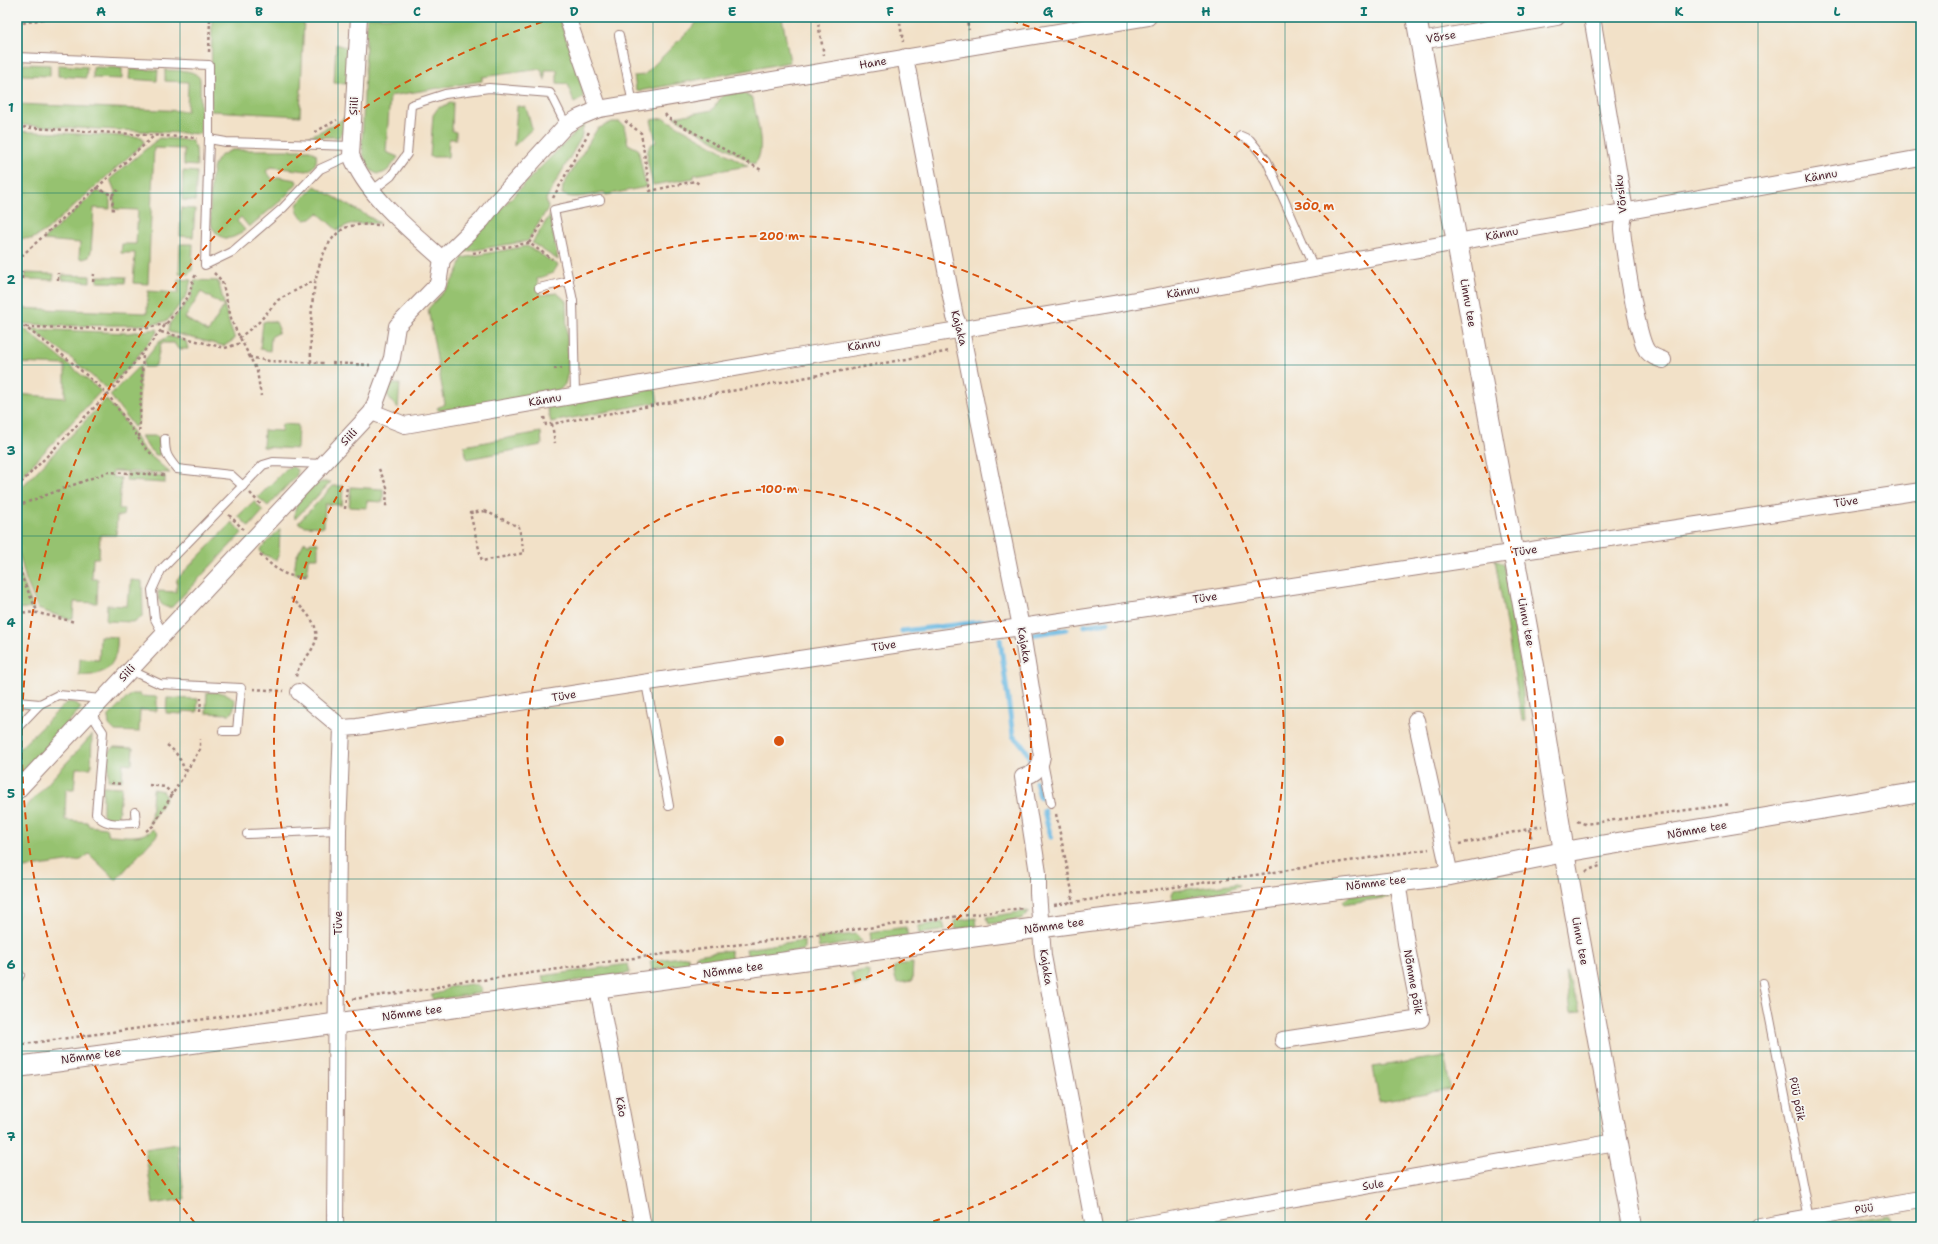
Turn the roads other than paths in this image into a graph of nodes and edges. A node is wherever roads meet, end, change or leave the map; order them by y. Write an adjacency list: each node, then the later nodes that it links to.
1 (359, 17): 16 (street, Siili)
2 (567, 17): 12 (street)
3 (1148, 17): 9 (street, Hane)
4 (1416, 17): 8 (street, Linnu tee)
5 (1557, 17): 8 (street, Võrse)
6 (1592, 17): 20 (street, Võrsiku)
7 (619, 35): 11 (lane)
8 (1421, 41): 21 (street, Linnu tee)
9 (905, 52): 11 (street, Hane); 26 (street, Kajaka)
10 (17, 57): 15 (lane)
11 (633, 104): 12 (street, Hane)
12 (604, 109): 13 (street, Hane)
13 (566, 125): 18 (lane); 22 (street, Hane)
14 (1241, 136): 23 (lane)
15 (209, 139): 16 (lane); 16 (lane)
16 (352, 150): 18 (street)
17 (1921, 158): 20 (street, Kännu)
18 (373, 190): 22 (street)
19 (600, 200): 24 (lane)
20 (1625, 211): 21 (street, Kännu); 27 (street, Võrsiku)
21 (1456, 242): 23 (street, Kännu); 34 (street, Linnu tee)
22 (442, 259): 29 (street, Siili)
23 (1314, 268): 26 (street, Kännu)
24 (569, 281): 25 (lane); 28 (lane)
25 (539, 288)
26 (961, 330): 28 (street, Kännu); 35 (street, Kajaka)
27 (1663, 360)
28 (575, 395): 29 (street, Kännu)
29 (372, 412): 31 (street, Siili)
30 (165, 438): 32 (lane)
31 (323, 464): 32 (lane); 36 (street, Siili)
32 (243, 486): 36 (lane)
33 (1921, 491): 34 (street, Tüve)
34 (1513, 552): 35 (street, Tüve); 56 (street, Linnu tee)
35 (1021, 627): 38 (street, Tüve); 48 (street, Kajaka)
36 (163, 634): 37 (street, Siili)
37 (130, 670): 40 (street, Siili); 47 (lane)
38 (646, 683): 46 (street, Tüve); 52 (lane)
39 (299, 692): 46 (street)
40 (102, 700): 42 (lane); 43 (street, Siili)
41 (17, 702): 42 (lane)
42 (40, 704): 45 (lane)
43 (90, 712): 49 (street, Siili); 53 (lane)
44 (1416, 720): 57 (street)
45 (17, 728)
46 (342, 728): 54 (street, Tüve)
47 (223, 731)
48 (1042, 756): 51 (lane); 59 (street, Kajaka)
49 (17, 791)
50 (1921, 792): 56 (street, Nõmme tee)
51 (1051, 803)
52 (669, 806)
53 (135, 812)
54 (338, 830): 55 (lane); 62 (street, Tüve)
55 (247, 834)
56 (1564, 852): 57 (street, Nõmme tee); 65 (street, Linnu tee)
57 (1450, 875): 58 (street, Nõmme tee)
58 (1397, 880): 59 (street, Nõmme tee); 63 (street, Nõmme põik)
59 (1041, 928): 61 (street, Nõmme tee); 70 (street, Kajaka)
60 (1763, 983): 67 (lane, Püü põik)
61 (598, 988): 62 (street, Nõmme tee); 69 (street, Käo)
62 (337, 1023): 64 (street, Nõmme tee); 68 (street, Tüve)
63 (1283, 1040)
64 (17, 1067)
65 (1616, 1142): 71 (street, Sule); 72 (street, Linnu tee)
66 (1921, 1199): 67 (street, Püü)
67 (1809, 1219): 73 (street, Püü)
68 (336, 1227)
69 (642, 1227)
70 (1094, 1227)
71 (1130, 1227)
72 (1632, 1227)
73 (1760, 1227)

